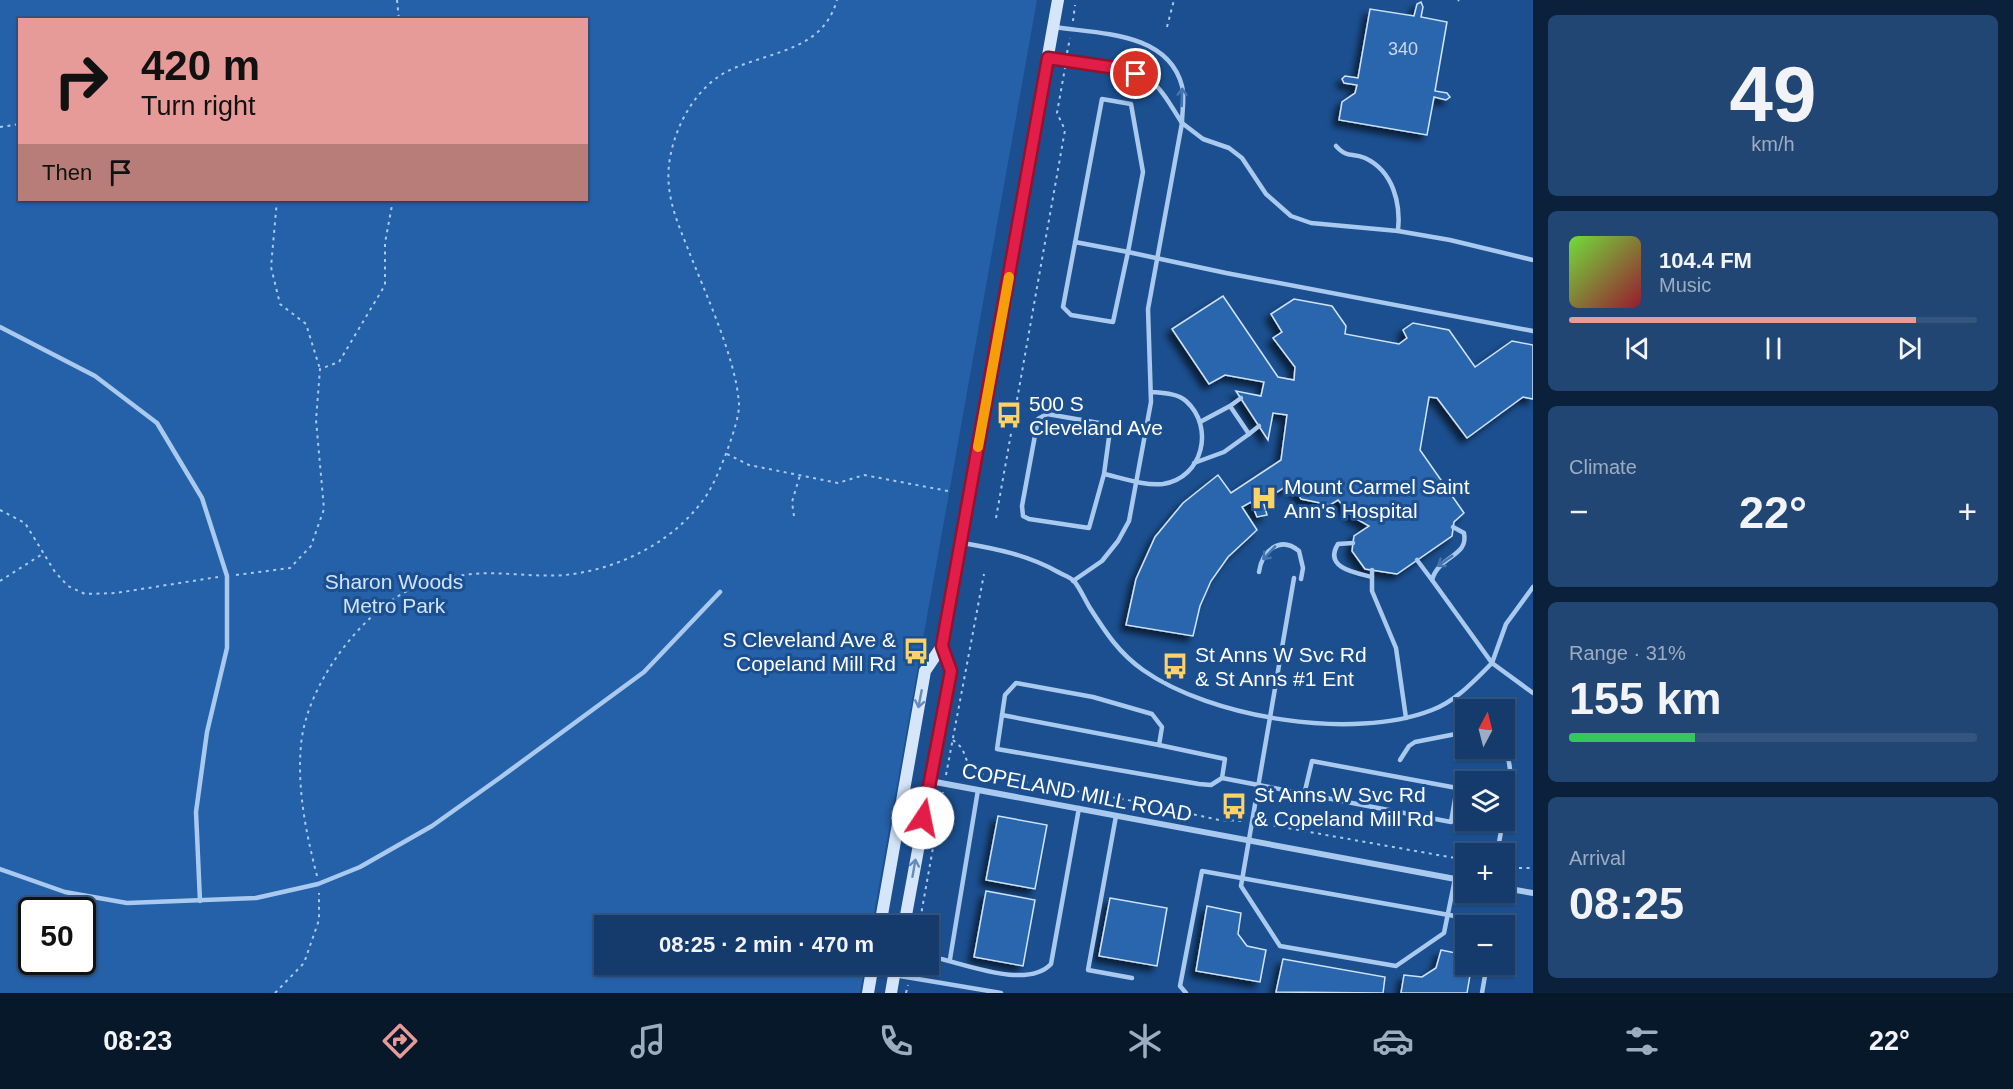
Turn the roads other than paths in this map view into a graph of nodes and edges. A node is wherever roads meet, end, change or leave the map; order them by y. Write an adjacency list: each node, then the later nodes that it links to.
1 (1058, 0): 2 (main road)
2 (1054, 27): 3 (main road); 4 (lane, one-way to 2)
3 (1048, 58): 4 (lane); 23 (main road)
4 (1182, 123): 6 (lane); 9 (lane)
5 (1336, 146): 6 (lane)
6 (1398, 231): 10 (lane)
7 (1075, 242): 8 (lane); 8 (lane); 8 (lane)
8 (1128, 252): 9 (lane)
9 (1156, 258): 12 (lane); 13 (lane)
10 (1533, 260)
11 (0, 327): 57 (lane)
12 (1533, 331)
13 (1151, 392): 16 (lane); 21 (lane)
14 (1241, 398): 15 (lane)
15 (1230, 406): 16 (lane); 18 (lane)
16 (1200, 422): 19 (lane)
17 (1259, 426): 18 (lane)
18 (1249, 434): 19 (lane)
19 (1194, 463): 21 (lane)
20 (1104, 474): 20 (lane); 21 (lane)
21 (1137, 481): 32 (lane)
22 (1453, 527): 31 (lane, one-way to 31)
23 (961, 542): 32 (lane); 35 (main road)
24 (1353, 543): 28 (lane)
25 (1417, 560): 31 (lane)
26 (1372, 570): 28 (lane)
27 (1259, 572): 30 (lane, one-way to 27)
28 (1372, 577): 39 (lane)
29 (1294, 579): 40 (lane)
30 (1301, 579)
31 (1432, 580): 36 (lane)
32 (1073, 581): 40 (lane)
33 (1533, 587): 36 (lane)
34 (720, 592): 57 (lane)
35 (942, 646): 45 (main road); 58 (main road, one-way to 58)
36 (1492, 663): 37 (lane); 39 (lane)
37 (1533, 693)
38 (1002, 715): 42 (lane); 42 (lane); 44 (lane)
39 (1406, 718): 40 (lane)
40 (1270, 719): 46 (lane)
41 (1455, 734): 43 (lane)
42 (1159, 745): 44 (lane)
43 (1400, 760)
44 (1222, 778): 46 (lane)
45 (930, 781): 47 (street, COPELAND MILL ROAD); 59 (main road, one-way to 45)
46 (1259, 786): 48 (lane); 51 (lane)
47 (978, 790): 49 (street, COPELAND MILL ROAD); 63 (lane)
48 (1304, 795): 48 (lane)
49 (1078, 808): 50 (street, COPELAND MILL ROAD); 63 (lane)
50 (1116, 816): 51 (street, COPELAND MILL ROAD); 68 (lane)
51 (1249, 842): 53 (lane); 54 (street, COPELAND MILL ROAD)
52 (0, 868): 57 (lane)
53 (1242, 879): 60 (lane); 60 (lane); 72 (lane)
54 (1455, 879): 60 (lane)
55 (1515, 890): 56 (street)
56 (1533, 893)
57 (200, 901)
58 (882, 915)
59 (906, 915)
60 (1448, 915): 61 (lane)
61 (1455, 916)
62 (939, 958): 63 (lane)
63 (950, 959)
64 (871, 975): 69 (main road)
65 (894, 975): 70 (main road)
66 (918, 975): 71 (lane)
67 (1485, 975): 73 (lane)
68 (1132, 978)
69 (868, 993)
70 (891, 993)
71 (1001, 993)
72 (1186, 993)
73 (1482, 993)

